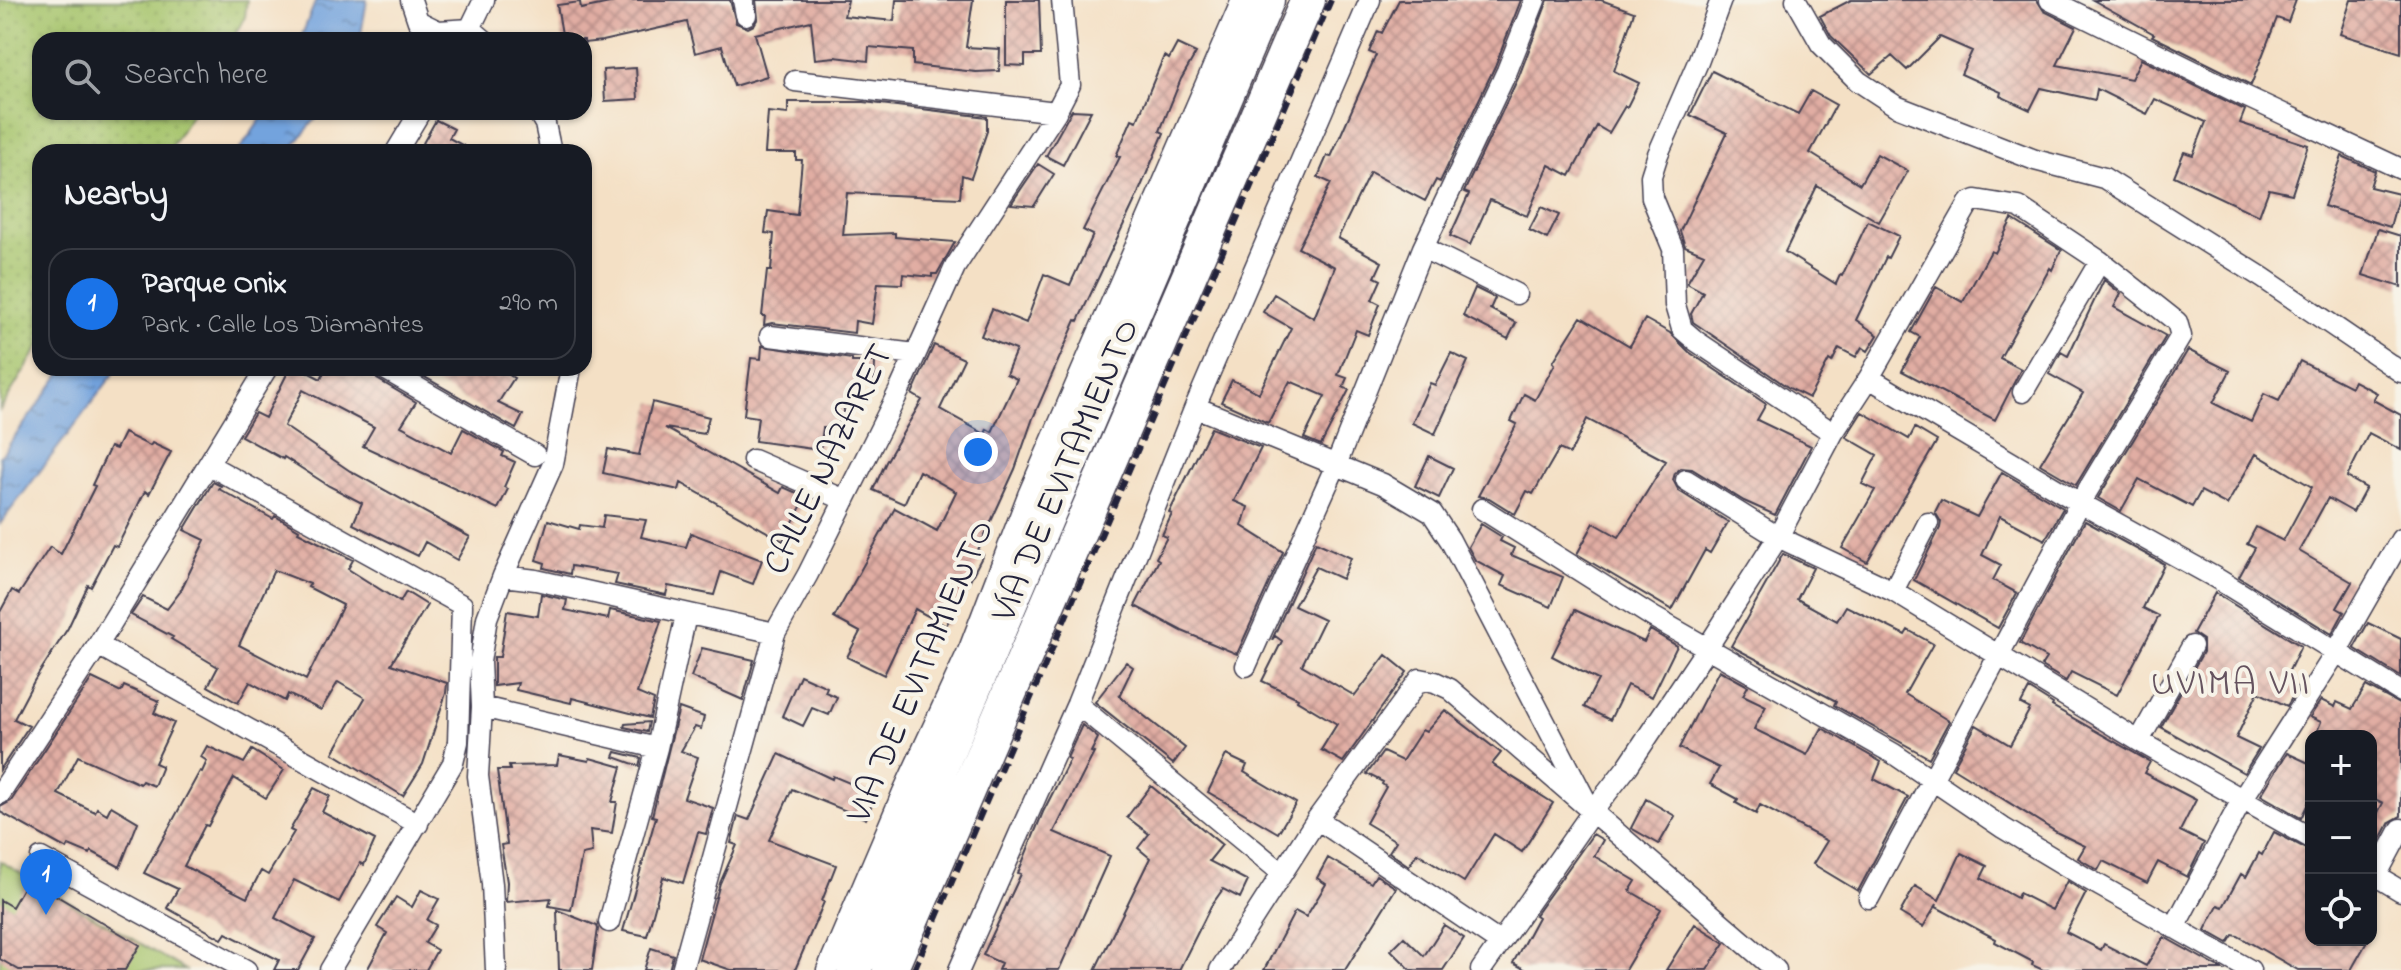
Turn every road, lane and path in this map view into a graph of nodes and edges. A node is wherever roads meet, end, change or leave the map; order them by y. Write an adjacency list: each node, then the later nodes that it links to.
1 (411, 0): 12 (street)
2 (484, 0): 13 (street)
3 (1062, 0): 15 (street, CALLE NAZARET)
4 (1242, 0): 81 (street, VIA DE EVITAMIENTO)
5 (1267, 0): 82 (highway, VÍA DE EVITAMIENTO)
6 (1308, 0): 83 (highway, VÍA DE EVITAMIENTO)
7 (1370, 0): 32 (street)
8 (1535, 0): 21 (street)
9 (1721, 0): 33 (street)
10 (1796, 0): 26 (street)
11 (2050, 0): 20 (street)
12 (445, 32)
13 (474, 32)
14 (795, 81): 15 (street)
15 (1056, 112): 25 (street, CALLE NAZARET)
16 (415, 120): 18 (street)
17 (543, 120): 19 (street)
18 (401, 144)
19 (549, 144)
20 (2401, 169)
21 (1423, 248): 23 (street); 37 (street)
22 (2100, 261): 30 (street); 31 (street); 40 (street)
23 (1516, 294)
24 (770, 336): 25 (street)
25 (915, 354): 39 (street, CALLE NAZARET)
26 (2401, 372)
27 (262, 376): 36 (street)
28 (397, 376): 34 (street)
29 (570, 376): 45 (street)
30 (1869, 378): 33 (street); 40 (street)
31 (2023, 392)
32 (1195, 407): 37 (street); 56 (street)
33 (1833, 433): 43 (street)
34 (535, 455)
35 (753, 460): 39 (street)
36 (209, 465): 49 (street); 65 (street)
37 (1336, 465): 54 (street); 63 (street)
38 (1686, 480): 43 (street)
39 (845, 500): 48 (street, CALLE NAZARET)
40 (2080, 503): 52 (street); 53 (street)
41 (1482, 509): 51 (street)
42 (1928, 523): 46 (street)
43 (1778, 537): 46 (street); 51 (street)
44 (2401, 539): 52 (street)
45 (503, 576): 47 (street); 57 (street)
46 (1893, 591): 53 (street)
47 (686, 615): 48 (street); 59 (street)
48 (775, 633): 80 (street, CALLE NAZARET)
49 (98, 645): 61 (street); 65 (street)
50 (2192, 646): 58 (street)
51 (1707, 648): 60 (street); 63 (street)
52 (2335, 654): 55 (street); 62 (street)
53 (1999, 655): 58 (street); 60 (street)
54 (1246, 666)
55 (2401, 692)
56 (1077, 704): 69 (street); 84 (street)
57 (482, 707): 59 (street); 79 (street)
58 (2139, 741): 62 (street)
59 (657, 748): 74 (street)
60 (1933, 781): 73 (street); 75 (street)
61 (0, 794)
62 (2243, 798): 67 (street); 75 (street)
63 (1592, 812): 64 (street); 76 (street); 87 (street)
64 (1317, 819): 69 (street); 76 (street)
65 (418, 824): 78 (street)
66 (2401, 829): 70 (street)
67 (2305, 834)
68 (41, 858): 77 (street)
69 (1282, 873): 85 (street)
70 (2374, 874)
71 (2377, 877): 72 (street)
72 (2401, 891)
73 (1869, 898)
74 (609, 922)
75 (2174, 928): 88 (street)
76 (1499, 942): 86 (street)
77 (246, 970)
78 (330, 970)
79 (496, 970)
80 (682, 970)
81 (827, 970)
82 (854, 970)
83 (890, 970)
84 (959, 970)
85 (1220, 970)
86 (1481, 970)
87 (1776, 970)
88 (2250, 970)

